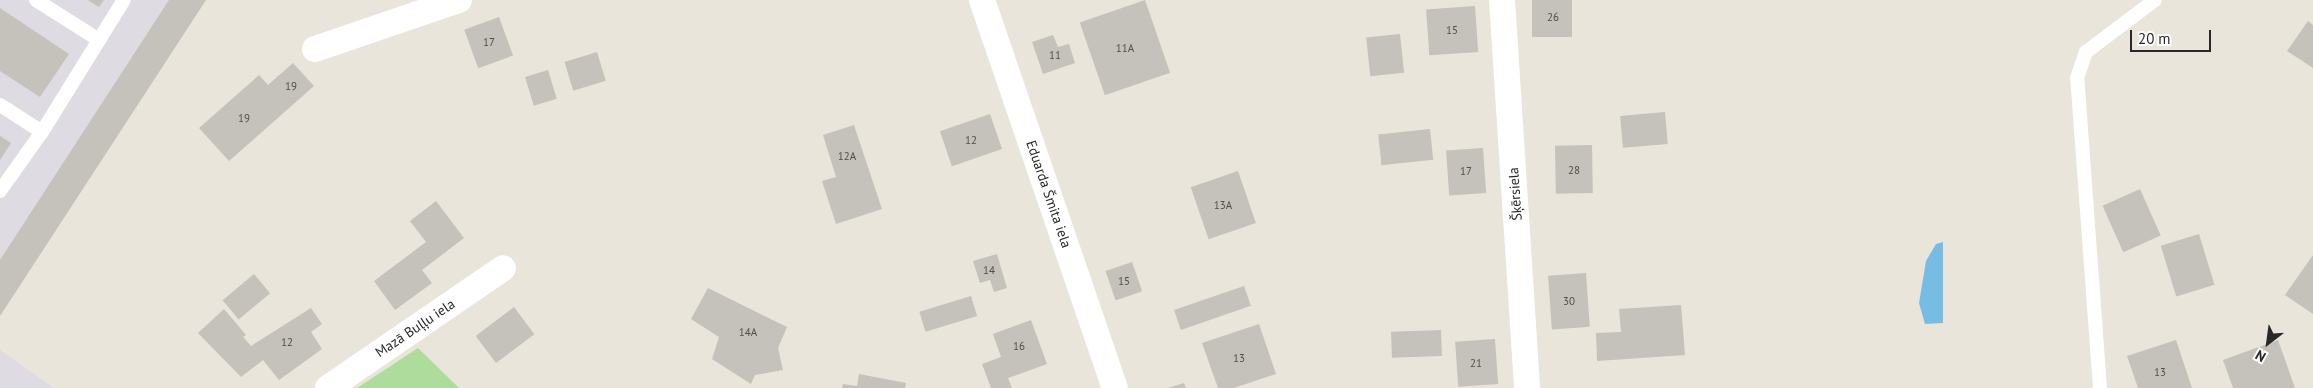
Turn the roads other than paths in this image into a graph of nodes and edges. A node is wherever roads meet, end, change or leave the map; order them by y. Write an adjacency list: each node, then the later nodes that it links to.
1 (36, 0): 7 (lane)
2 (124, 0): 7 (lane)
3 (460, 0): 8 (street)
4 (982, 0): 14 (street, Eduarda Šmita iela)
5 (1502, 0): 15 (street, Šķērsiela)
6 (2155, 0): 16 (lane)
7 (99, 40): 10 (lane)
8 (315, 48)
9 (0, 105): 10 (lane)
10 (42, 132): 11 (lane)
11 (0, 191)
12 (502, 268): 13 (street, Mazā Buļļu iela)
13 (328, 388)
14 (1115, 388)
15 (1527, 388)
16 (2100, 388)

